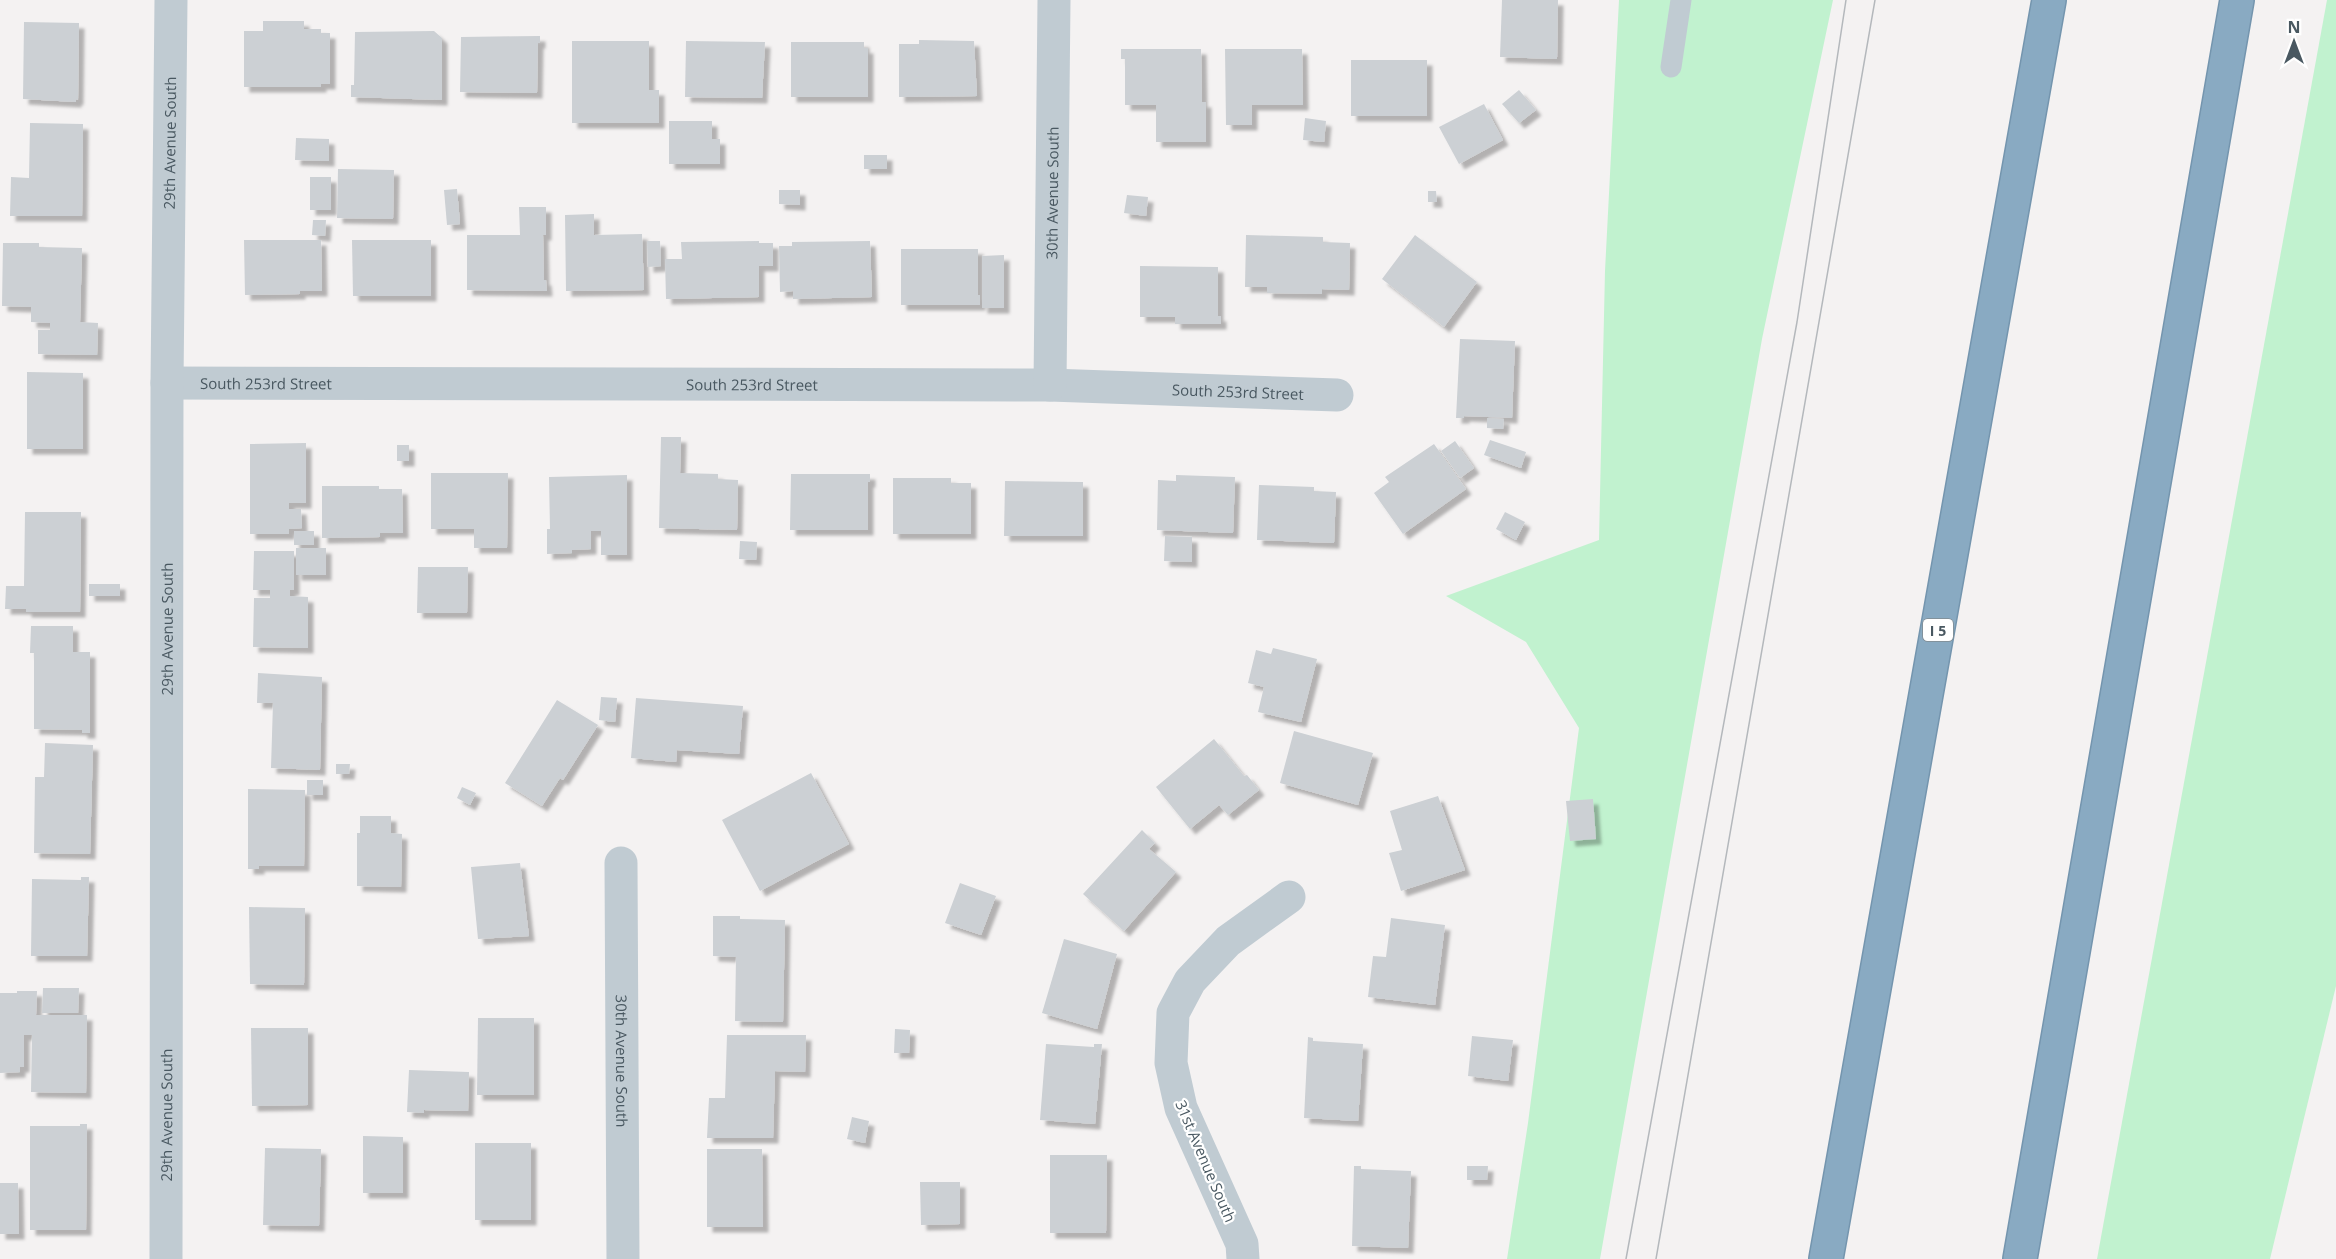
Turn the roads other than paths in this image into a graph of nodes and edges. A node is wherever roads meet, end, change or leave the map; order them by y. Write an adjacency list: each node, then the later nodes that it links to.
1 (171, 0): 7 (street, 29th Avenue South)
2 (1054, 0): 8 (street, 30th Avenue South)
3 (1681, 0): 6 (lane)
4 (2049, 0): 15 (highway, I 5)
5 (2237, 0): 16 (highway)
6 (1671, 67)
7 (167, 383): 8 (street, South 253rd Street); 12 (street, 29th Avenue South)
8 (1050, 385): 9 (street, South 253rd Street)
9 (1337, 395)
10 (621, 863): 13 (street, 30th Avenue South)
11 (1289, 897): 14 (street, 31st Avenue South)
12 (166, 1259)
13 (623, 1259)
14 (1243, 1259)
15 (1826, 1259)
16 (2020, 1259)

